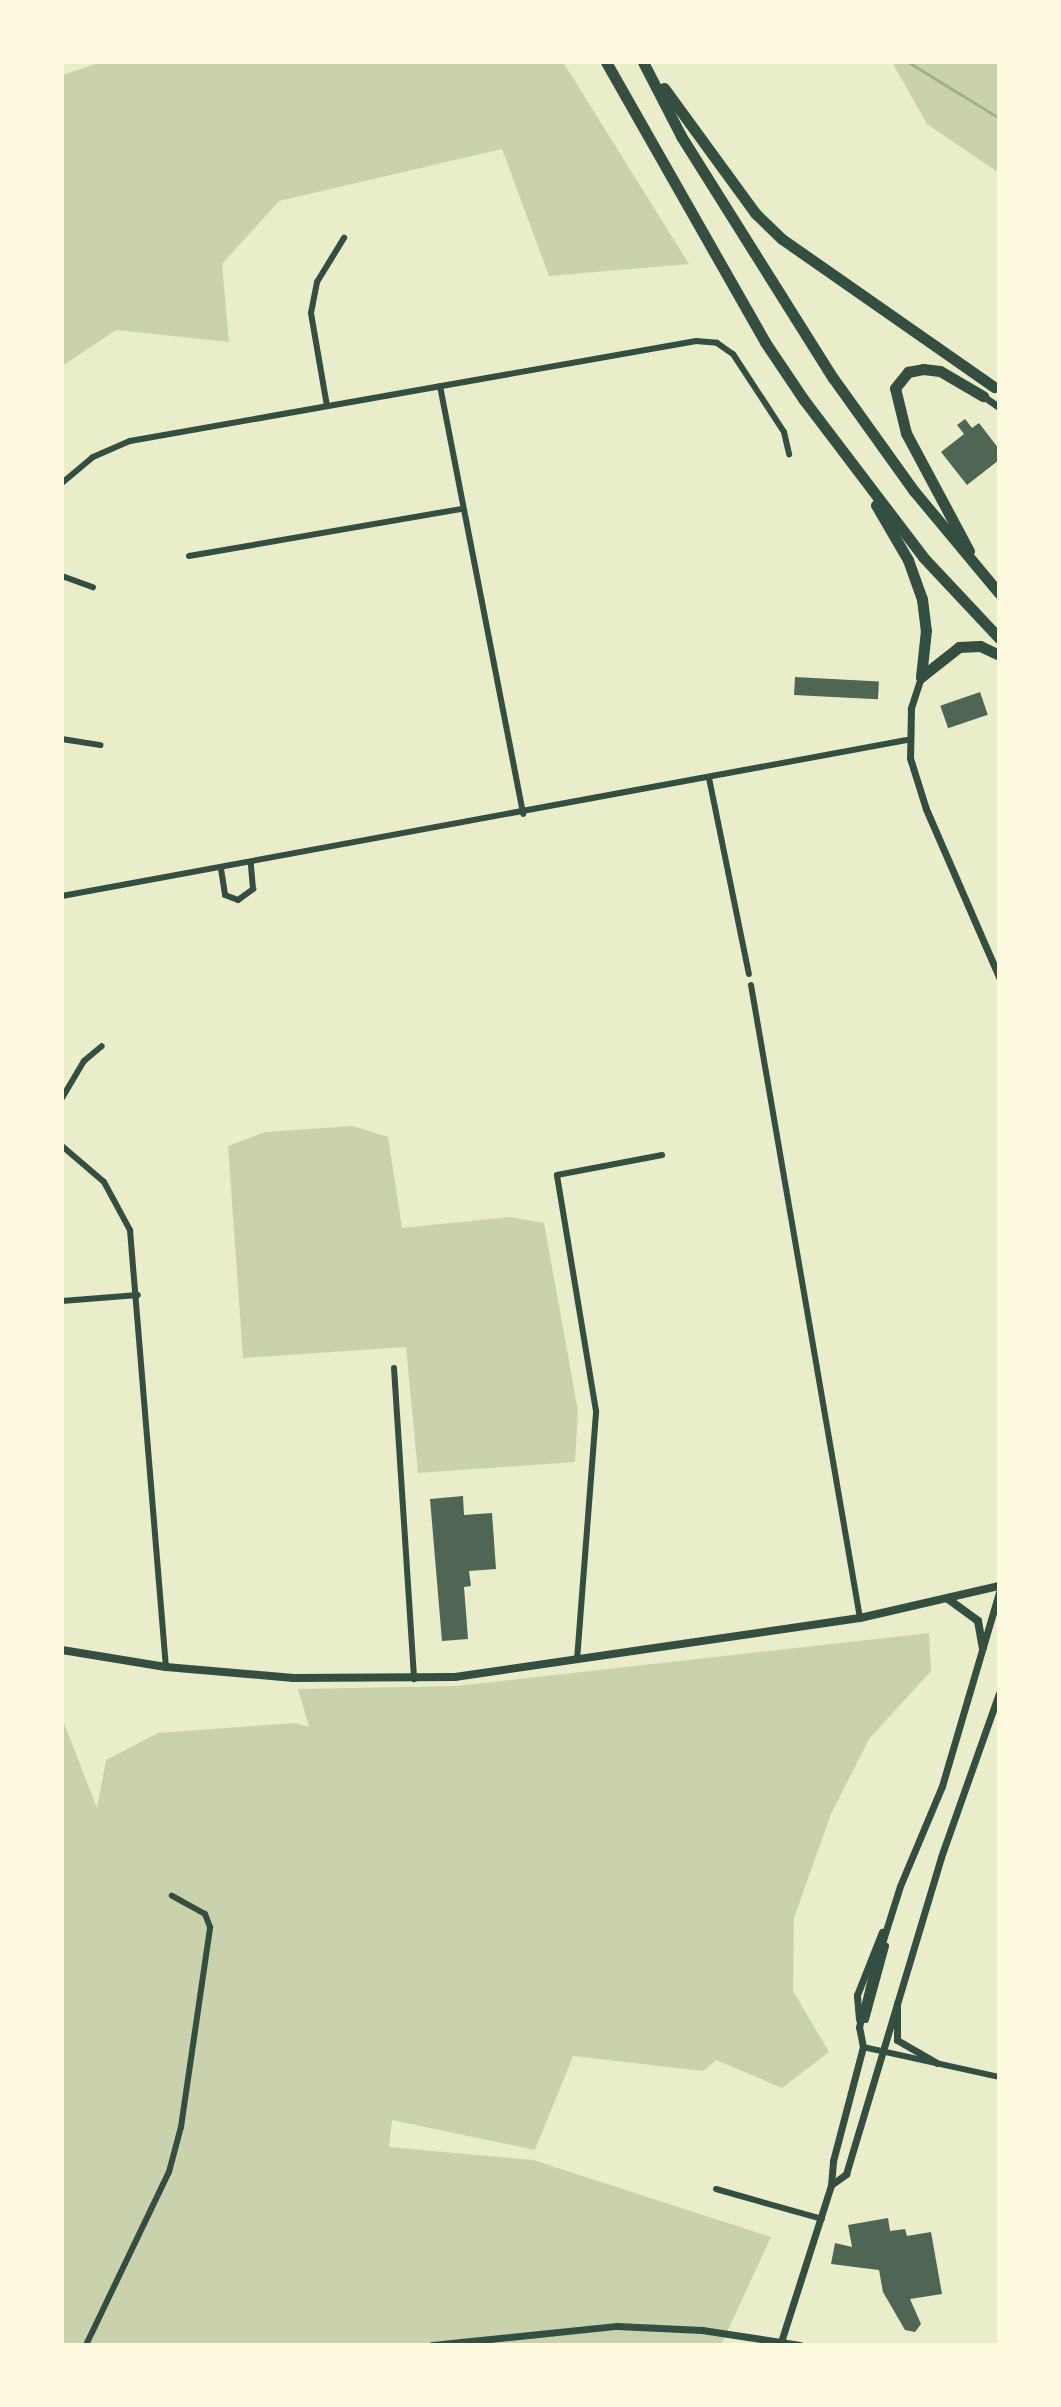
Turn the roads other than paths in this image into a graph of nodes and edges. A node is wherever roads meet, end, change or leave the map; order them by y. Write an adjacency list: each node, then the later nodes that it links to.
1 (606, 62): 9 (highway)
2 (644, 62): 5 (highway); 14 (highway)
3 (344, 238): 7 (street)
4 (440, 386): 7 (street); 10 (street); 12 (street)
5 (996, 389)
6 (983, 396): 8 (street); 14 (highway)
7 (327, 406): 11 (street)
8 (999, 407)
9 (844, 452): 18 (highway); 20 (highway)
10 (789, 454)
11 (62, 483)
12 (462, 509): 13 (street); 25 (street)
13 (189, 556)
14 (978, 569): 17 (highway)
15 (62, 576): 16 (street)
16 (93, 587)
17 (999, 593)
18 (999, 638)
19 (999, 655): 20 (highway)
20 (921, 677): 22 (street)
21 (62, 739): 23 (street)
22 (907, 740): 24 (street); 30 (street)
23 (101, 745)
24 (709, 778): 25 (street); 29 (street)
25 (523, 814): 26 (street)
26 (251, 864): 27 (street); 27 (street)
27 (221, 869): 28 (street)
28 (62, 896)
29 (749, 974)
30 (999, 977)
31 (751, 985): 42 (street)
32 (102, 1046): 33 (street)
33 (62, 1098)
34 (62, 1146): 36 (street)
35 (662, 1155): 45 (street)
36 (138, 1295): 37 (street); 46 (street)
37 (62, 1301)
38 (394, 1368): 47 (street)
39 (999, 1586): 41 (main road)
40 (999, 1592): 43 (street)
41 (947, 1599): 42 (main road); 43 (main road)
42 (860, 1618): 45 (main road)
43 (983, 1648): 51 (street)
44 (62, 1650): 46 (main road)
45 (577, 1662): 47 (main road)
46 (166, 1667): 47 (main road)
47 (414, 1679)
48 (999, 1693): 50 (street)
49 (172, 1896): 59 (street)
50 (896, 2000): 52 (street); 53 (street)
51 (863, 2047): 52 (street); 55 (street)
52 (879, 2051): 53 (street); 55 (street)
53 (937, 2063): 54 (street)
54 (999, 2077)
55 (831, 2185): 57 (street)
56 (716, 2189): 57 (street)
57 (822, 2219): 58 (street)
58 (780, 2343): 60 (street); 61 (street)
59 (86, 2345)
60 (432, 2345)
61 (800, 2345)

